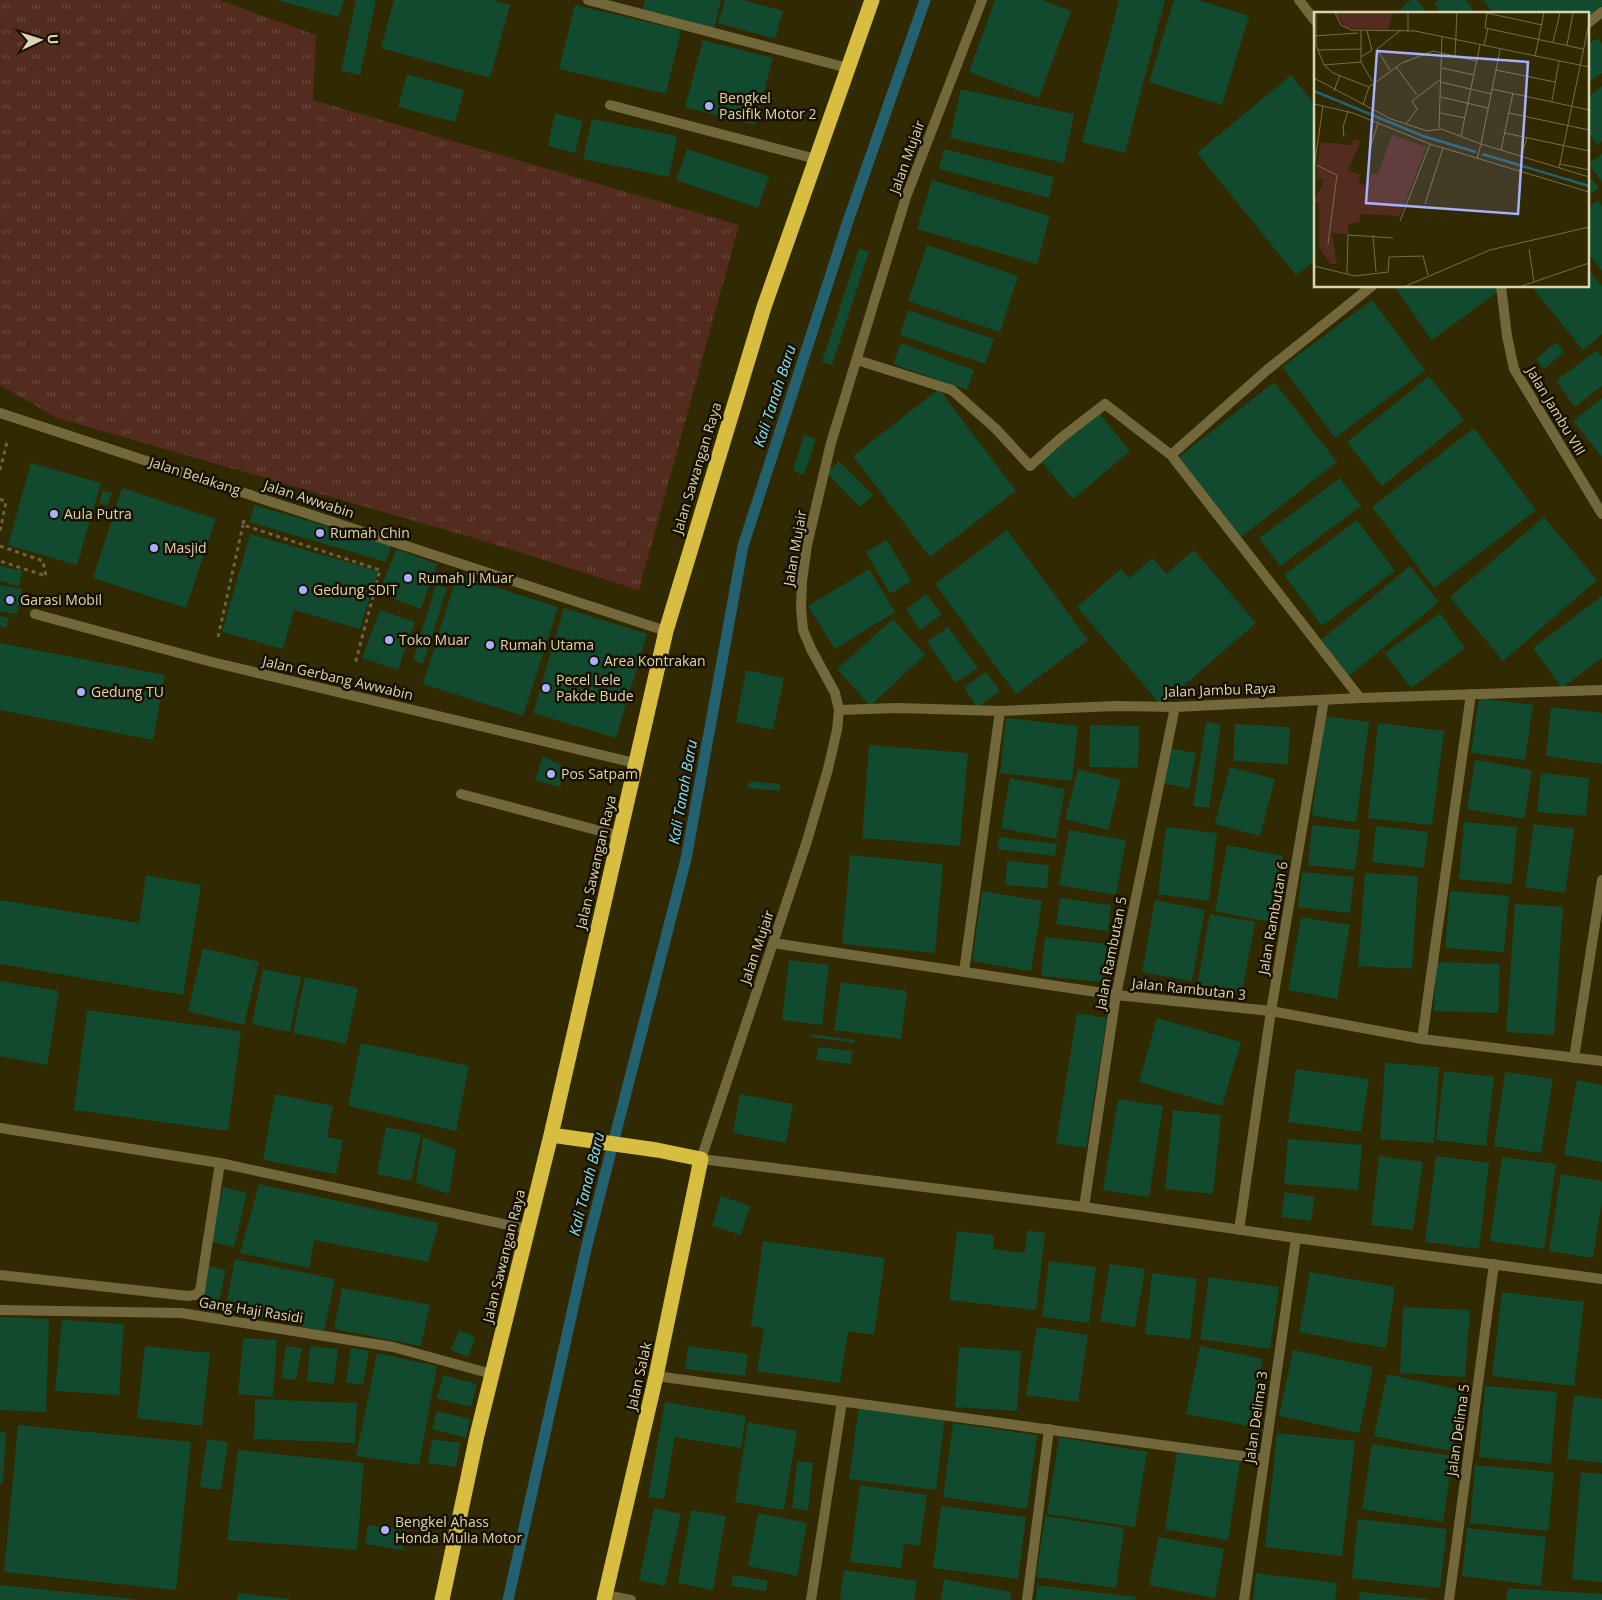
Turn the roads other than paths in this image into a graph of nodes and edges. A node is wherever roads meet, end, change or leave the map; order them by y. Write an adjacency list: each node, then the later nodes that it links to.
1 (588, 0): 8 (street)
2 (872, 0): 8 (highway, Jalan Sawangan Raya)
3 (982, 0): 13 (street, Jalan Mujair)
4 (1300, 0): 6 (street)
5 (1602, 12): 7 (street)
6 (1314, 19)
7 (1590, 21)
8 (848, 68): 10 (highway, Jalan Sawangan Raya)
9 (610, 104): 10 (street)
10 (816, 159): 18 (highway, Jalan Sawangan Raya)
11 (1370, 288): 15 (street)
12 (1501, 288): 16 (street, Jalan Jambu VIII)
13 (857, 360): 15 (street); 24 (street, Jalan Mujair)
14 (0, 413): 18 (street, Jalan Awwabin)
15 (1170, 455): 21 (street)
16 (1602, 514)
17 (35, 614): 26 (street, Jalan Gerbang Awwabin)
18 (666, 631): 26 (highway, Jalan Sawangan Raya)
19 (1602, 690): 20 (street, Jalan Jambu Raya)
20 (1471, 694): 21 (street, Jalan Jambu Raya); 34 (street)
21 (1360, 698): 22 (street, Jalan Jambu Raya)
22 (1324, 700): 23 (street, Jalan Jambu Raya); 33 (street, Jalan Rambutan 6)
23 (1175, 707): 25 (street, Jalan Jambu Raya); 32 (street, Jalan Rambutan 5)
24 (839, 710): 25 (street, Jalan Jambu Raya); 30 (street, Jalan Mujair)
25 (1000, 710): 31 (street)
26 (635, 763): 28 (highway, Jalan Sawangan Raya)
27 (461, 794): 28 (street)
28 (619, 836): 38 (highway, Jalan Sawangan Raya)
29 (1602, 880): 35 (street)
30 (773, 943): 31 (street, Jalan Rambutan 3); 39 (street, Jalan Mujair)
31 (964, 972): 32 (street, Jalan Rambutan 3)
32 (1116, 995): 33 (street, Jalan Rambutan 3); 41 (street, Jalan Rambutan 5)
33 (1271, 1011): 34 (street, Jalan Rambutan 3); 43 (street, Jalan Rambutan 6)
34 (1422, 1039): 35 (street, Jalan Rambutan 3)
35 (1574, 1058): 36 (street, Jalan Rambutan 3)
36 (1602, 1061)
37 (0, 1128): 40 (street)
38 (551, 1134): 39 (highway); 42 (highway, Jalan Sawangan Raya)
39 (702, 1159): 41 (street); 50 (highway, Jalan Salak)
40 (220, 1163): 42 (street); 46 (street)
41 (1084, 1207): 43 (street)
42 (528, 1229): 49 (highway, Jalan Sawangan Raya)
43 (1240, 1230): 44 (street)
44 (1296, 1238): 45 (street); 53 (street, Jalan Delima 3)
45 (1494, 1264): 47 (street); 60 (street, Jalan Delima 5)
46 (0, 1275)
47 (1602, 1279)
48 (0, 1310): 49 (street, Gang Haji Rasidi)
49 (492, 1374): 55 (highway, Jalan Sawangan Raya)
50 (656, 1376): 51 (street); 54 (highway, Jalan Salak)
51 (842, 1402): 52 (street); 57 (street)
52 (1050, 1430): 53 (street); 58 (street)
53 (1264, 1459): 59 (street, Jalan Delima 3)
54 (604, 1597): 56 (street)
55 (442, 1600)
56 (631, 1600)
57 (810, 1600)
58 (1027, 1600)
59 (1244, 1600)
60 (1449, 1600)

